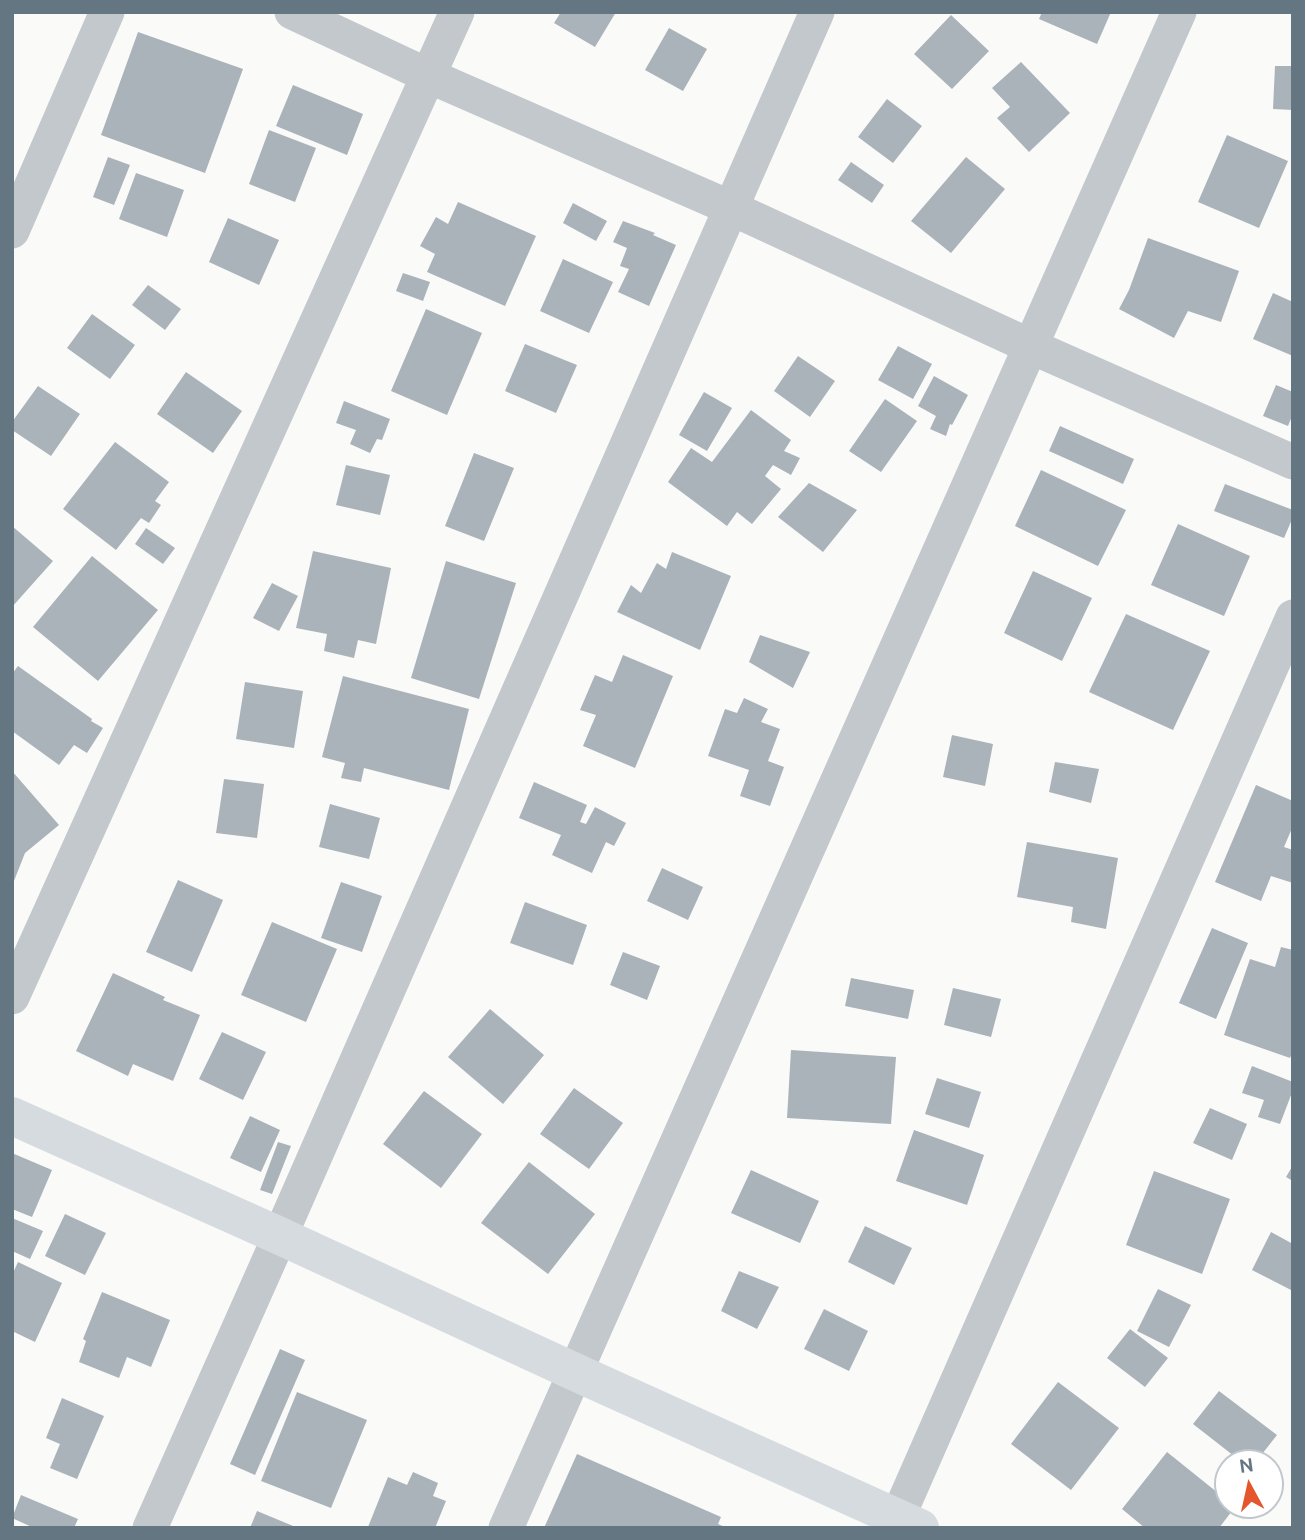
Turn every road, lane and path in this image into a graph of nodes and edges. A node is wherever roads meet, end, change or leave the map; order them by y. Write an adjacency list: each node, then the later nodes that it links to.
1 (107, 12): 8 (street)
2 (292, 12): 6 (street)
3 (457, 12): 6 (street)
4 (817, 12): 7 (street)
5 (1179, 12): 9 (street)
6 (429, 76): 7 (street); 12 (street)
7 (731, 208): 9 (street); 14 (street)
8 (12, 231)
9 (1032, 346): 10 (street); 15 (street)
10 (1293, 462)
11 (1293, 617): 16 (street)
12 (12, 997)
13 (12, 1116): 14 (street)
14 (281, 1236): 15 (street); 17 (street)
15 (575, 1373): 16 (street); 18 (street)
16 (904, 1524)
17 (150, 1528)
18 (506, 1528)

